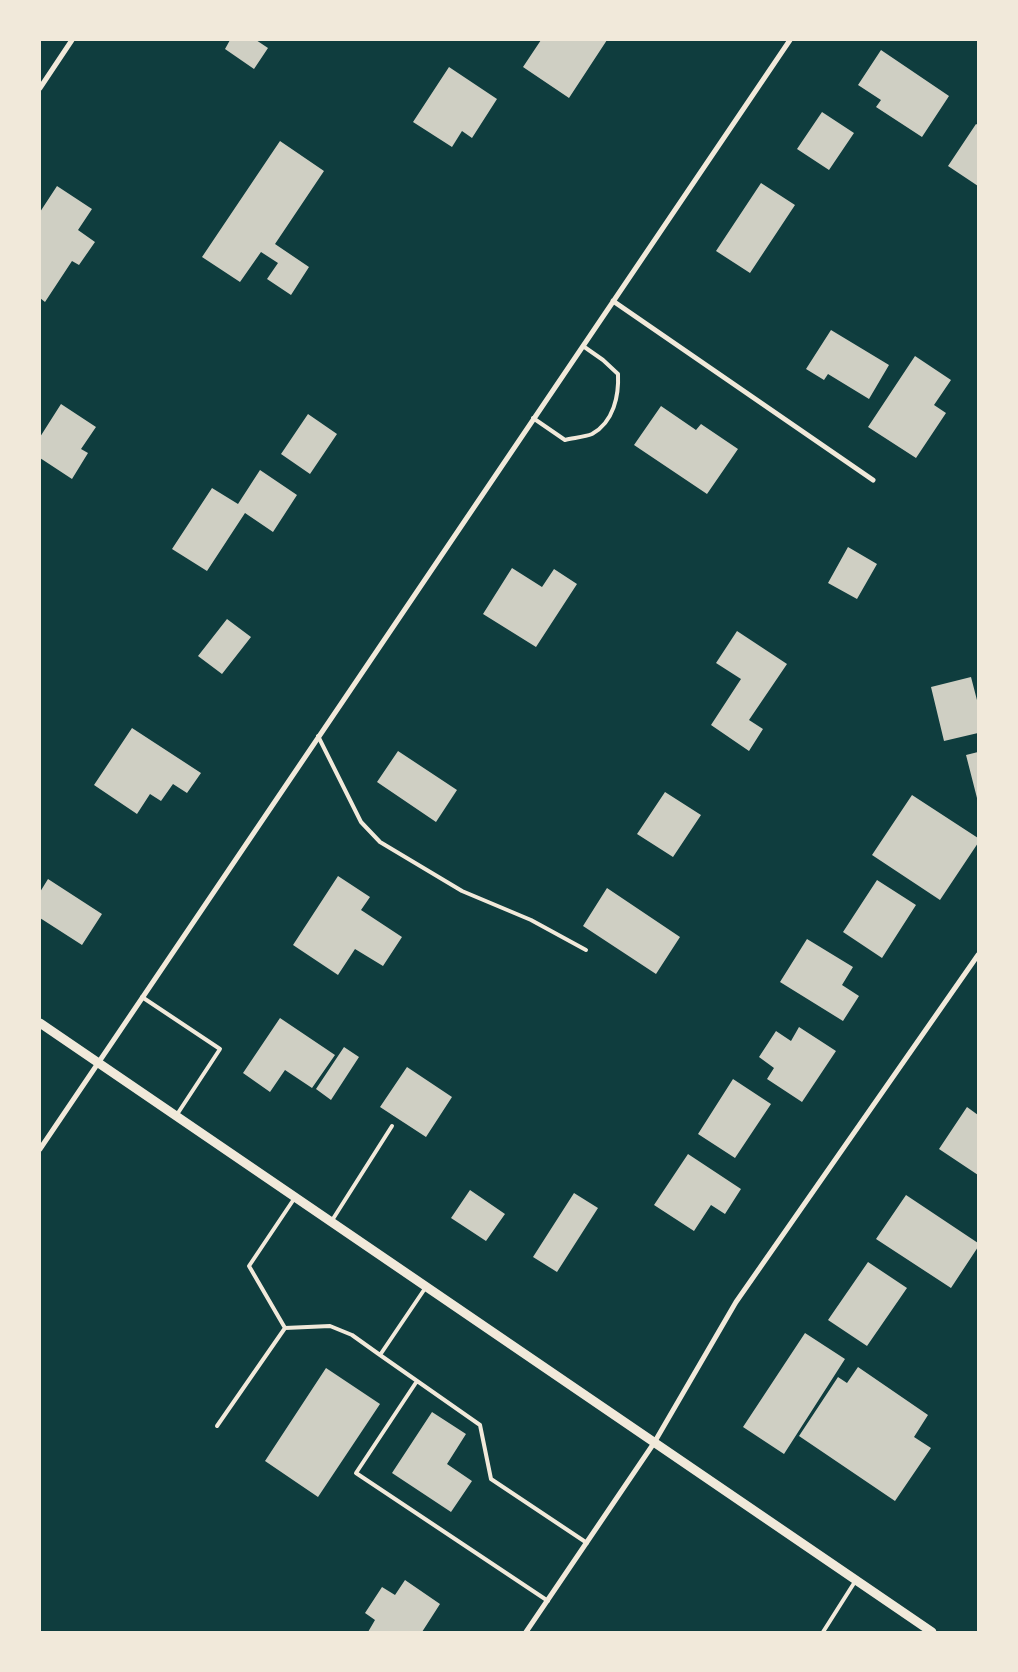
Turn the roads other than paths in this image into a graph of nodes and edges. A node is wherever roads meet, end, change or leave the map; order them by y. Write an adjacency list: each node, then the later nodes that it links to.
1 (72, 40): 3 (street)
2 (790, 40): 4 (street)
3 (40, 88)
4 (613, 301): 5 (street); 7 (street)
5 (583, 346): 6 (street); 6 (lane)
6 (534, 418): 8 (street)
7 (873, 480)
8 (318, 736): 9 (lane); 11 (street)
9 (586, 950)
10 (978, 955): 24 (street)
11 (142, 997): 13 (street); 14 (lane)
12 (40, 1023): 13 (street)
13 (98, 1062): 14 (street); 16 (street)
14 (176, 1116): 17 (street)
15 (392, 1126): 18 (lane)
16 (40, 1149)
17 (295, 1198): 18 (street); 20 (lane)
18 (331, 1222): 19 (street)
19 (426, 1287): 21 (lane); 24 (street)
20 (284, 1328): 21 (lane); 23 (lane)
21 (380, 1355): 22 (lane)
22 (417, 1381): 25 (lane); 27 (lane)
23 (217, 1426)
24 (654, 1443): 25 (street); 26 (street)
25 (587, 1543): 27 (street)
26 (856, 1580): 29 (lane); 30 (street)
27 (548, 1601): 28 (street)
28 (526, 1632)
29 (824, 1632)
30 (932, 1632)

